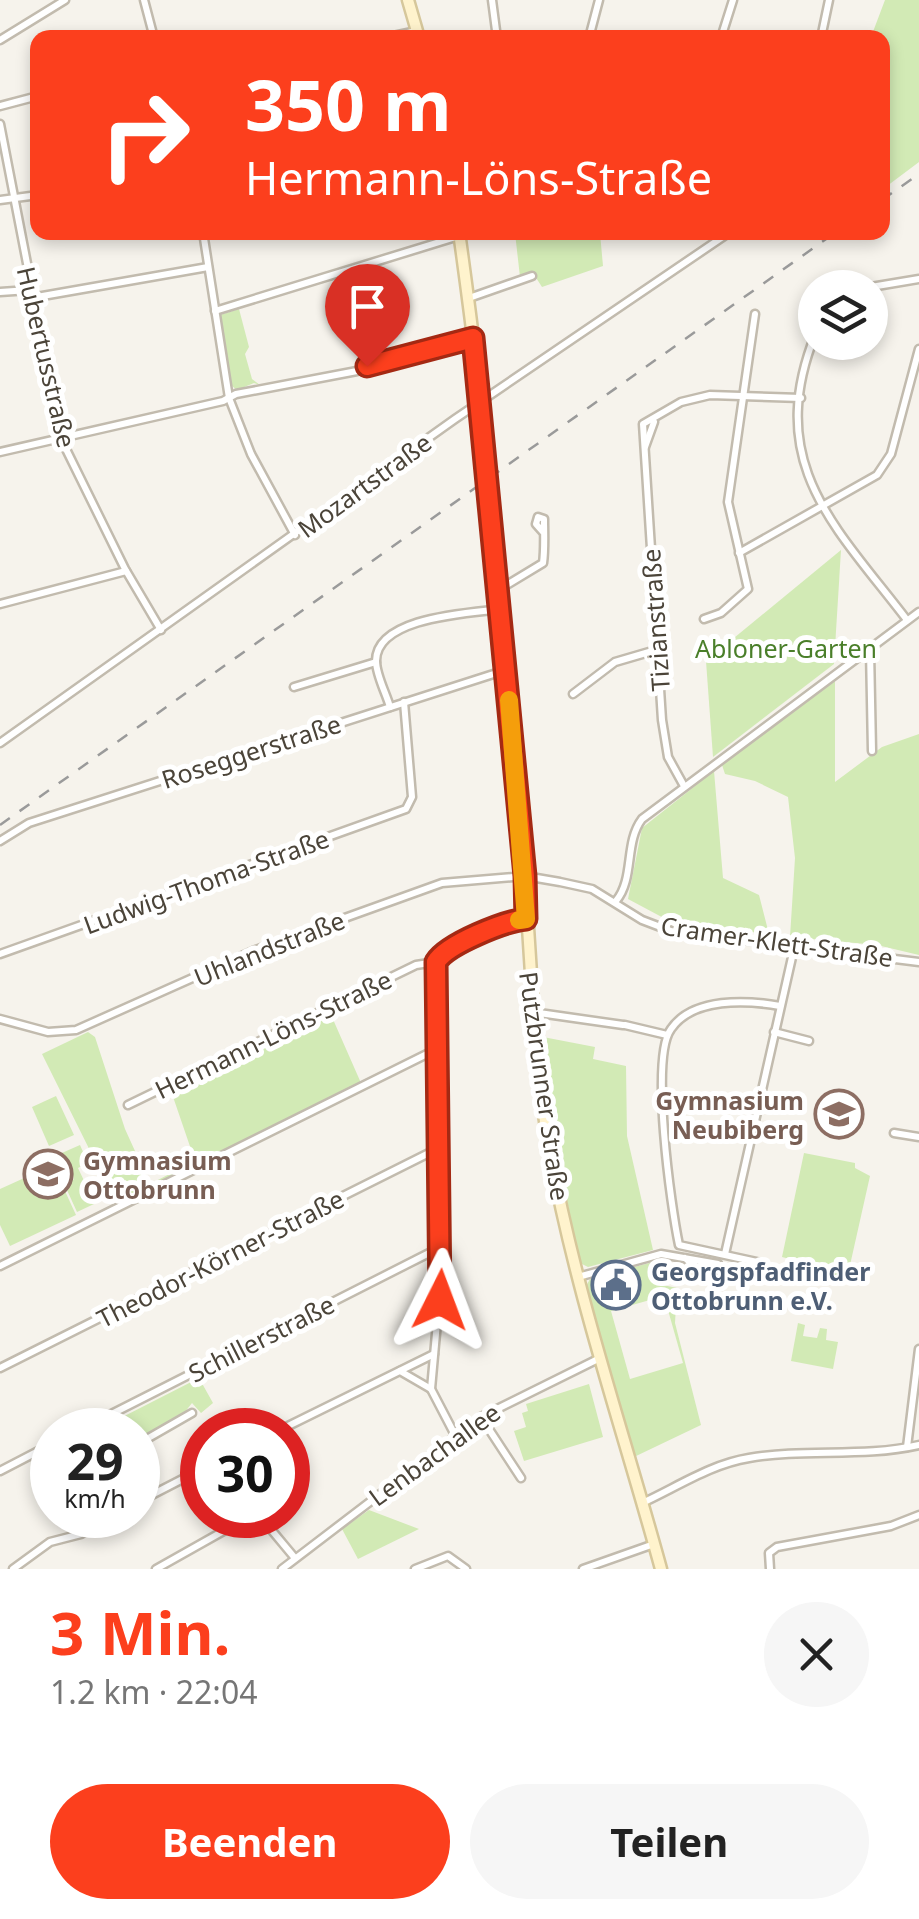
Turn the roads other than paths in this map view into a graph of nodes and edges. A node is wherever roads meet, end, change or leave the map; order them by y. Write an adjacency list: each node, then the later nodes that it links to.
1 (65, 0): 8 (street)
2 (144, 0): 9 (street)
3 (408, 0): 10 (main road)
4 (492, 0): 11 (street)
5 (599, 0): 12 (street)
6 (733, 0): 13 (street)
7 (829, 0): 14 (street)
8 (54, 3): 15 (street)
9 (152, 30)
10 (417, 30)
11 (496, 30)
12 (591, 30)
13 (723, 30)
14 (823, 30)
15 (0, 40)
16 (30, 98): 17 (street)
17 (0, 106)
18 (0, 124): 20 (street, Hubertusstraße)
19 (30, 195): 20 (street)
20 (13, 198): 21 (street); 31 (street, Hubertusstraße)
21 (0, 200)
22 (204, 240): 26 (street)
23 (440, 240): 33 (street)
24 (460, 240): 32 (main road, Putzbrunner Straße)
25 (718, 241): 41 (street, Mozartstraße)
26 (208, 267): 31 (street); 33 (street)
27 (532, 276): 32 (street)
28 (919, 278): 29 (street)
29 (888, 284)
30 (0, 292): 31 (street)
31 (30, 294): 42 (street, Hubertusstraße)
32 (468, 298): 35 (main road, Putzbrunner Straße)
33 (216, 311): 39 (street)
34 (754, 314): 38 (street)
35 (473, 338): 39 (street); 41 (main road, Putzbrunner Straße)
36 (919, 349): 44 (street)
37 (809, 360): 40 (street)
38 (743, 394): 40 (street, Tizianstraße); 47 (street); 57 (street, Tizianstraße)
39 (228, 398): 42 (street); 46 (street)
40 (801, 398): 44 (street)
41 (482, 402): 46 (street, Mozartstraße); 49 (main road, Putzbrunner Straße)
42 (61, 438): 43 (street); 48 (street, Hubertusstraße)
43 (0, 452)
44 (821, 508): 47 (street); 54 (street)
45 (544, 533): 49 (street)
46 (295, 535): 55 (street, Mozartstraße)
47 (739, 553): 53 (street)
48 (126, 571): 50 (street); 55 (street, Hubertusstraße)
49 (499, 589): 51 (main road, Putzbrunner Straße)
50 (0, 604)
51 (501, 610): 58 (street); 59 (main road, Putzbrunner Straße)
52 (919, 612): 54 (street)
53 (704, 619)
54 (907, 620): 56 (street)
55 (161, 630): 64 (street, Mozartstraße)
56 (870, 648): 65 (street); 66 (street)
57 (656, 650): 61 (street); 66 (street, Tizianstraße)
58 (376, 662): 60 (street); 63 (street)
59 (506, 670): 62 (street, Roseggerstraße); 68 (main road, Putzbrunner Straße)
60 (294, 687)
61 (572, 694)
62 (404, 702): 63 (street, Roseggerstraße); 72 (street, Ludwig-Thoma-Straße)
63 (390, 707): 67 (street, Roseggerstraße)
64 (0, 743)
65 (872, 750)
66 (684, 786): 69 (street)
67 (0, 840)
68 (525, 876): 69 (street, Cramer-Klett-Straße); 70 (main road, Putzbrunner Straße); 77 (street, Uhlandstraße)
69 (616, 902): 71 (street, Cramer-Klett-Straße)
70 (526, 919): 73 (street, Hermann-Löns-Straße); 76 (main road, Putzbrunner Straße)
71 (795, 944): 74 (street, Cramer-Klett-Straße); 75 (street)
72 (0, 954)
73 (436, 962): 81 (street); 82 (street, Hermann-Löns-Straße)
74 (919, 962)
75 (780, 1006): 78 (street); 79 (street)
76 (530, 1012): 79 (street); 91 (main road, Putzbrunner Straße)
77 (0, 1019)
78 (774, 1032): 80 (street); 87 (street)
79 (667, 1035): 87 (street)
80 (809, 1040)
81 (439, 1048): 85 (street); 90 (street)
82 (128, 1105)
83 (894, 1134): 84 (street)
84 (919, 1138)
85 (441, 1147): 86 (street); 95 (street, Theodor-Körner-Straße)
86 (443, 1246): 93 (street); 98 (street, Schillerstraße)
87 (725, 1254): 89 (street)
88 (685, 1258): 88 (street); 91 (street)
89 (757, 1262)
90 (0, 1266)
91 (577, 1278): 94 (main road, Putzbrunner Straße)
92 (919, 1350): 103 (street)
93 (434, 1354): 96 (street); 97 (street)
94 (598, 1359): 100 (street, Lenbachallee); 107 (main road, Putzbrunner Straße)
95 (0, 1368)
96 (399, 1370): 97 (street); 99 (street)
97 (431, 1389): 101 (street)
98 (129, 1408)
99 (310, 1415)
100 (482, 1416): 101 (street, Lenbachallee); 106 (street)
101 (455, 1435): 113 (street, Lenbachallee)
102 (919, 1444): 103 (street)
103 (907, 1448): 107 (street)
104 (30, 1455): 105 (street)
105 (0, 1470)
106 (520, 1478)
107 (642, 1504): 112 (main road, Putzbrunner Straße)
108 (919, 1515): 121 (street)
109 (66, 1538): 114 (street)
110 (213, 1538): 115 (street)
111 (276, 1538): 113 (street)
112 (654, 1544): 119 (street); 120 (main road, Putzbrunner Straße)
113 (294, 1558): 116 (street, Lenbachallee)
114 (13, 1569)
115 (156, 1569)
116 (282, 1569)
117 (416, 1569): 118 (street)
118 (466, 1569)
119 (583, 1569)
120 (661, 1569)
121 (770, 1569)

